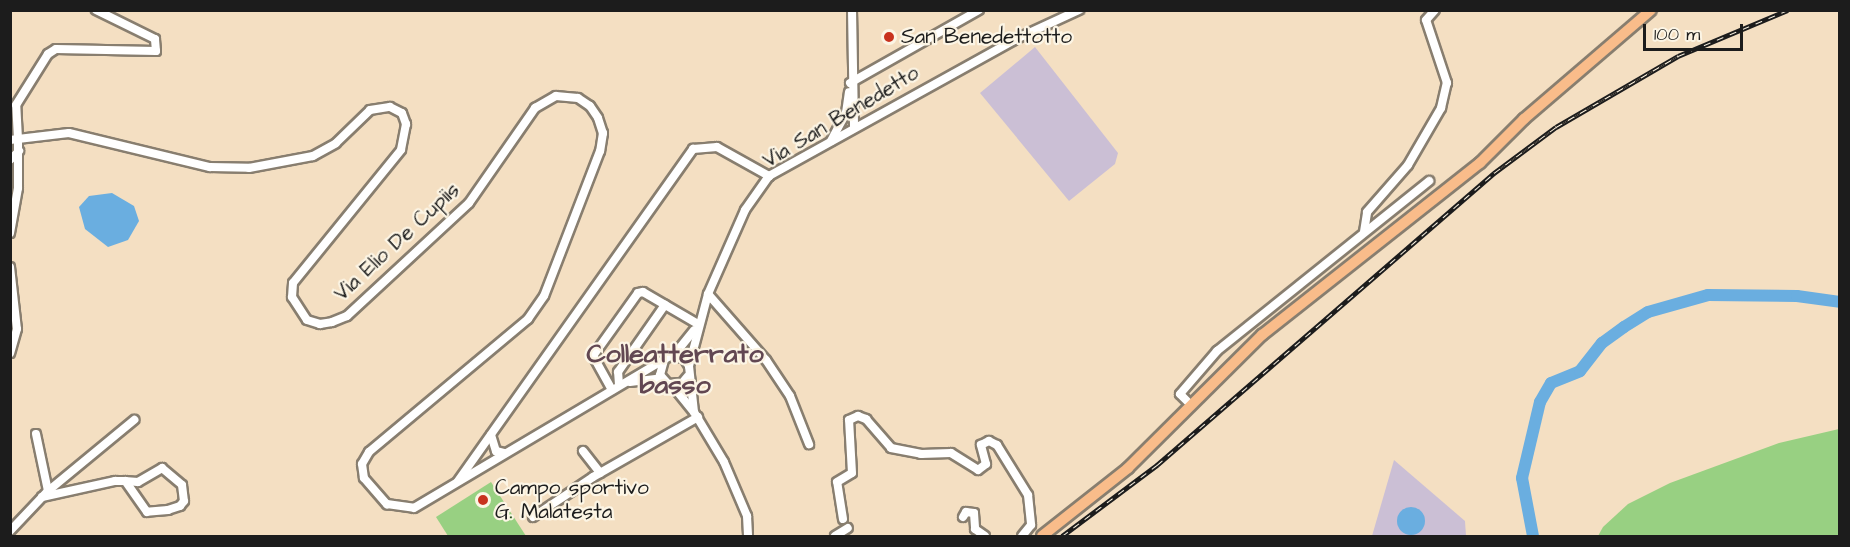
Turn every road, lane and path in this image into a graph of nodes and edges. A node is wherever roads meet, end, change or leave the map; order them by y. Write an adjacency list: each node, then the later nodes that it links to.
1 (96, 10): 11 (street)
2 (852, 10): 7 (street)
3 (979, 10): 7 (street)
4 (1079, 10): 9 (street, Via San Benedetto)
5 (1435, 10): 17 (street)
6 (1651, 10): 30 (main road)
7 (850, 83): 8 (street)
8 (850, 112): 9 (street); 10 (street); 12 (street)
9 (871, 118): 10 (street, Via San Benedetto)
10 (854, 129): 12 (street, Via San Benedetto)
11 (14, 139): 13 (street); 40 (street, Via Elio De Cupiis)
12 (830, 143): 15 (street, Via San Benedetto)
13 (19, 151): 14 (street); 18 (street)
14 (10, 160)
15 (770, 176): 20 (street, Via San Benedetto); 34 (street)
16 (1429, 181): 17 (street)
17 (1364, 232): 30 (street)
18 (10, 233)
19 (10, 267): 23 (street)
20 (708, 294): 22 (street, Via San Benedetto); 35 (street)
21 (665, 304): 22 (street); 29 (street); 29 (street)
22 (697, 326): 24 (street); 26 (street, Via San Benedetto)
23 (10, 353)
24 (674, 355): 25 (street); 26 (street)
25 (664, 360): 27 (street); 29 (street, Via Elio De Cupiis)
26 (689, 371): 28 (street); 31 (street)
27 (662, 378): 28 (street); 29 (street)
28 (672, 385): 31 (street)
29 (618, 386): 37 (street, Via Elio De Cupiis)
30 (1190, 404): 51 (main road)
31 (696, 414): 38 (street); 47 (street)
32 (134, 420): 41 (street)
33 (36, 434): 41 (street)
34 (491, 434): 37 (street); 40 (street)
35 (808, 444)
36 (583, 451): 38 (street)
37 (505, 453): 40 (street, Via Elio De Cupiis)
38 (600, 473): 42 (street)
39 (125, 481): 39 (street); 41 (street)
40 (456, 484)
41 (45, 494): 46 (street)
42 (533, 517)
43 (963, 518): 49 (street)
44 (843, 519): 50 (street)
45 (848, 528): 48 (street)
46 (10, 531)
47 (748, 537)
48 (835, 537)
49 (985, 537)
50 (1023, 537)
51 (1042, 537)

